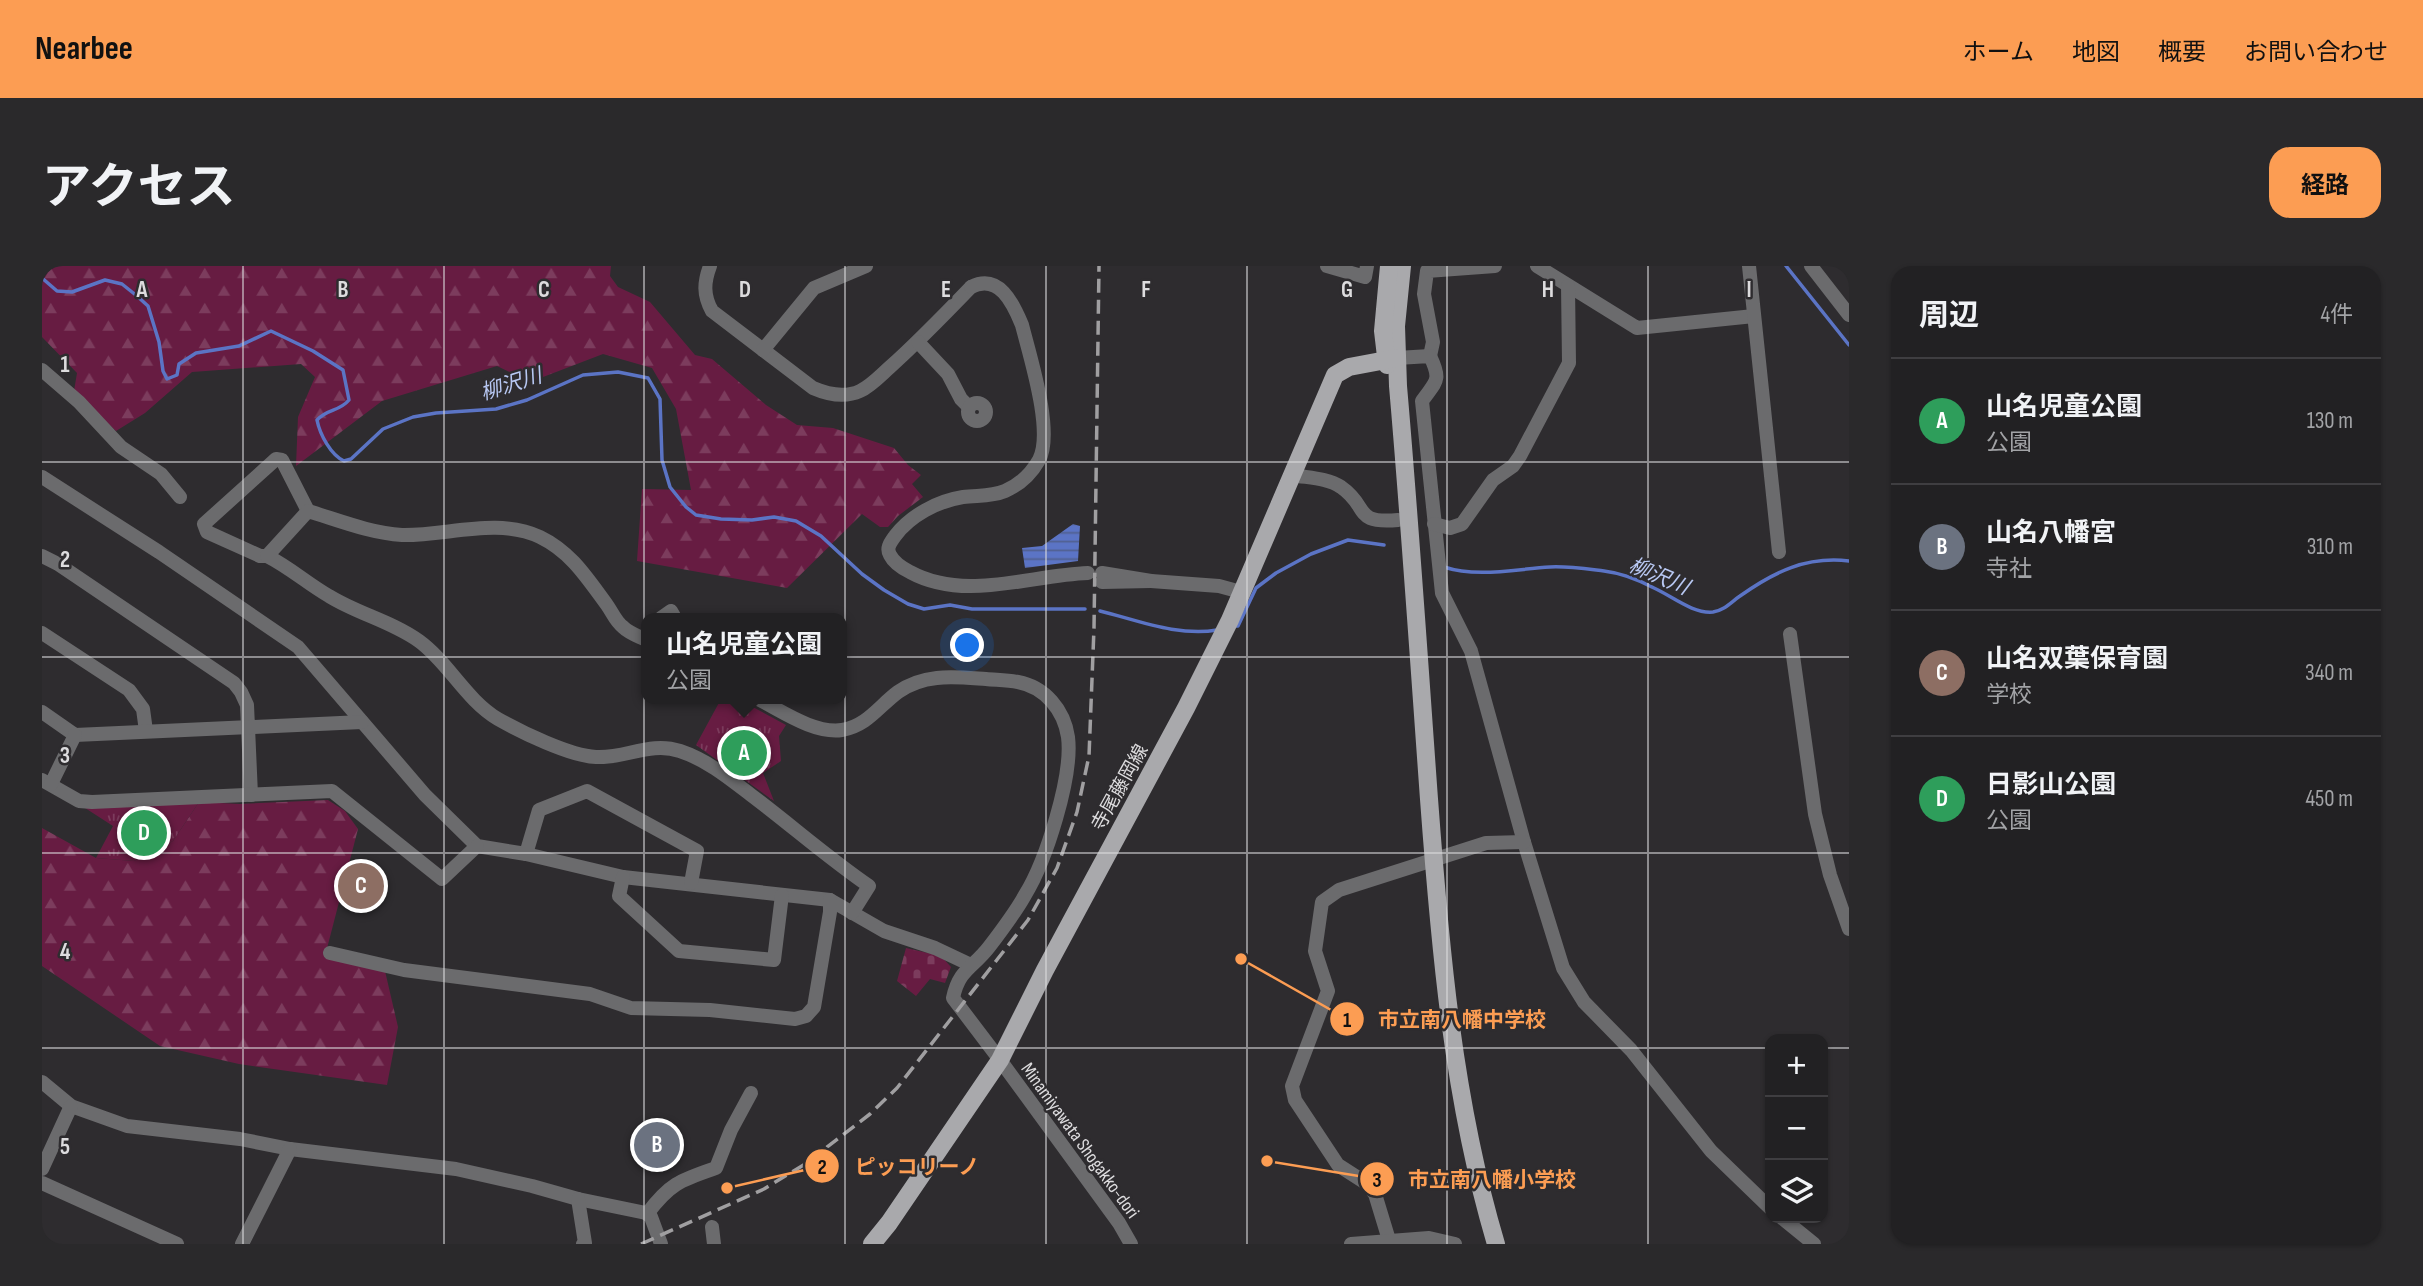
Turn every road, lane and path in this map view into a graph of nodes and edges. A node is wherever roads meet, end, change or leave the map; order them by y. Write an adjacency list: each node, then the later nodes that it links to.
1 (710, 266): 16 (street)
2 (866, 266): 16 (street)
3 (1327, 266): 4 (street)
4 (1367, 266)
5 (1389, 266): 18 (main road)
6 (1402, 266): 18 (main road)
7 (1495, 266): 11 (street)
8 (1537, 266): 12 (street)
9 (1749, 266): 14 (street)
10 (1811, 266): 13 (street)
11 (1427, 269): 17 (street)
12 (1568, 286): 14 (street); 26 (street)
13 (1849, 315)
14 (1754, 316): 27 (street)
15 (918, 342): 16 (street); 20 (street); 31 (street)
16 (763, 350)
17 (1430, 356): 18 (street); 26 (street)
18 (1392, 359): 21 (main road, 寺尾藤岡線); 25 (main road); 30 (main road)
19 (42, 370): 23 (street)
20 (969, 407)
21 (1293, 475): 25 (street); 31 (main road, 寺尾藤岡線)
22 (42, 477): 37 (street)
23 (180, 496)
24 (308, 511): 29 (street); 29 (street); 33 (street)
25 (1398, 520): 30 (main road)
26 (1434, 524): 43 (street)
27 (1779, 552)
28 (42, 556): 38 (street)
29 (267, 556): 51 (street)
30 (1413, 587): 46 (main road)
31 (1241, 592): 55 (main road, 寺尾藤岡線)
32 (42, 633): 39 (street)
33 (641, 633)
34 (1790, 634): 52 (street)
35 (768, 704): 54 (street)
36 (42, 712): 40 (street)
37 (362, 722): 38 (street); 44 (street)
38 (249, 728): 39 (street); 42 (street)
39 (146, 731): 40 (street)
40 (75, 735): 41 (street)
41 (47, 782): 42 (street)
42 (251, 795): 44 (street)
43 (1524, 842): 46 (street); 63 (street)
44 (477, 846): 45 (street)
45 (526, 854): 47 (street); 48 (street)
46 (1433, 860): 67 (street); 77 (main road)
47 (623, 877): 48 (street); 49 (street)
48 (691, 883): 49 (street)
49 (782, 895): 50 (street)
50 (830, 900): 51 (street); 53 (street)
51 (852, 913): 54 (street)
52 (1849, 929)
53 (330, 953)
54 (971, 965): 55 (street, Minamiyawata Shogakko-dori)
55 (1000, 1060): 73 (main road, 寺尾藤岡線); 74 (street, Minamiyawata Shogakko-dori)
56 (42, 1082): 58 (street)
57 (751, 1093): 64 (street)
58 (71, 1106): 59 (street); 60 (street)
59 (290, 1149): 62 (street); 69 (street)
60 (42, 1169)
61 (42, 1183): 68 (street)
62 (578, 1199): 64 (street); 70 (street)
63 (1765, 1203)
64 (648, 1214): 71 (street)
65 (1788, 1223): 78 (street)
66 (712, 1227): 72 (street)
67 (1389, 1240): 75 (street); 76 (street)
68 (177, 1244)
69 (242, 1244)
70 (583, 1244)
71 (661, 1244)
72 (714, 1244)
73 (872, 1244)
74 (1130, 1244)
75 (1351, 1244)
76 (1455, 1244)
77 (1496, 1244)
78 (1814, 1244)

